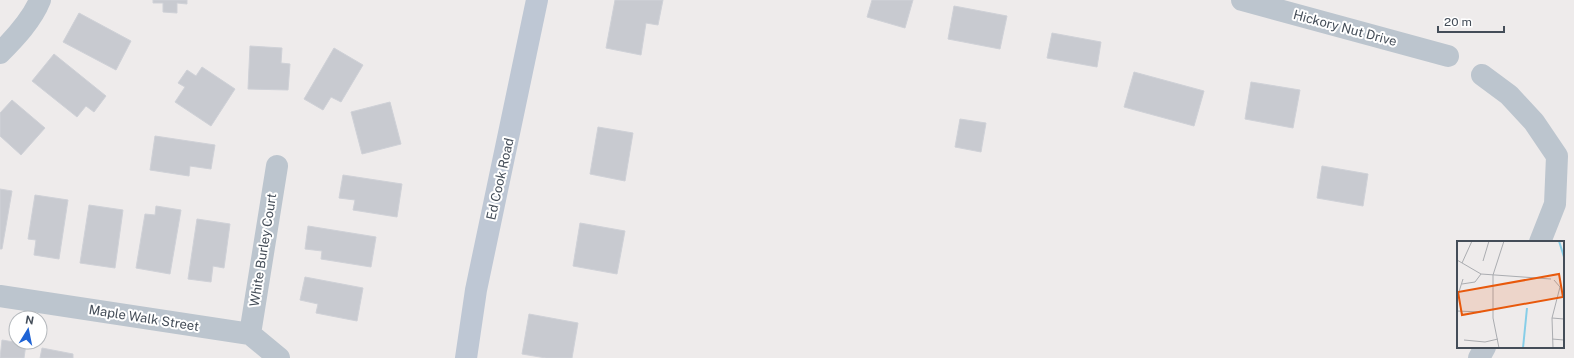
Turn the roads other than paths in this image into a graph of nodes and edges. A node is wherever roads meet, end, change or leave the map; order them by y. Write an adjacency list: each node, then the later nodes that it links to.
1 (40, 0): 4 (street)
2 (537, 0): 13 (street, Ed Cook Road)
3 (1242, 0): 5 (street, Hickory Nut Drive)
4 (0, 53)
5 (1448, 56)
6 (1482, 75): 8 (street)
7 (277, 166): 10 (street, White Burley Court)
8 (1540, 241)
9 (0, 296): 10 (street, Maple Walk Street)
10 (250, 334): 12 (street)
11 (1484, 348): 14 (street)
12 (279, 358)
13 (466, 358)
14 (1479, 358)

